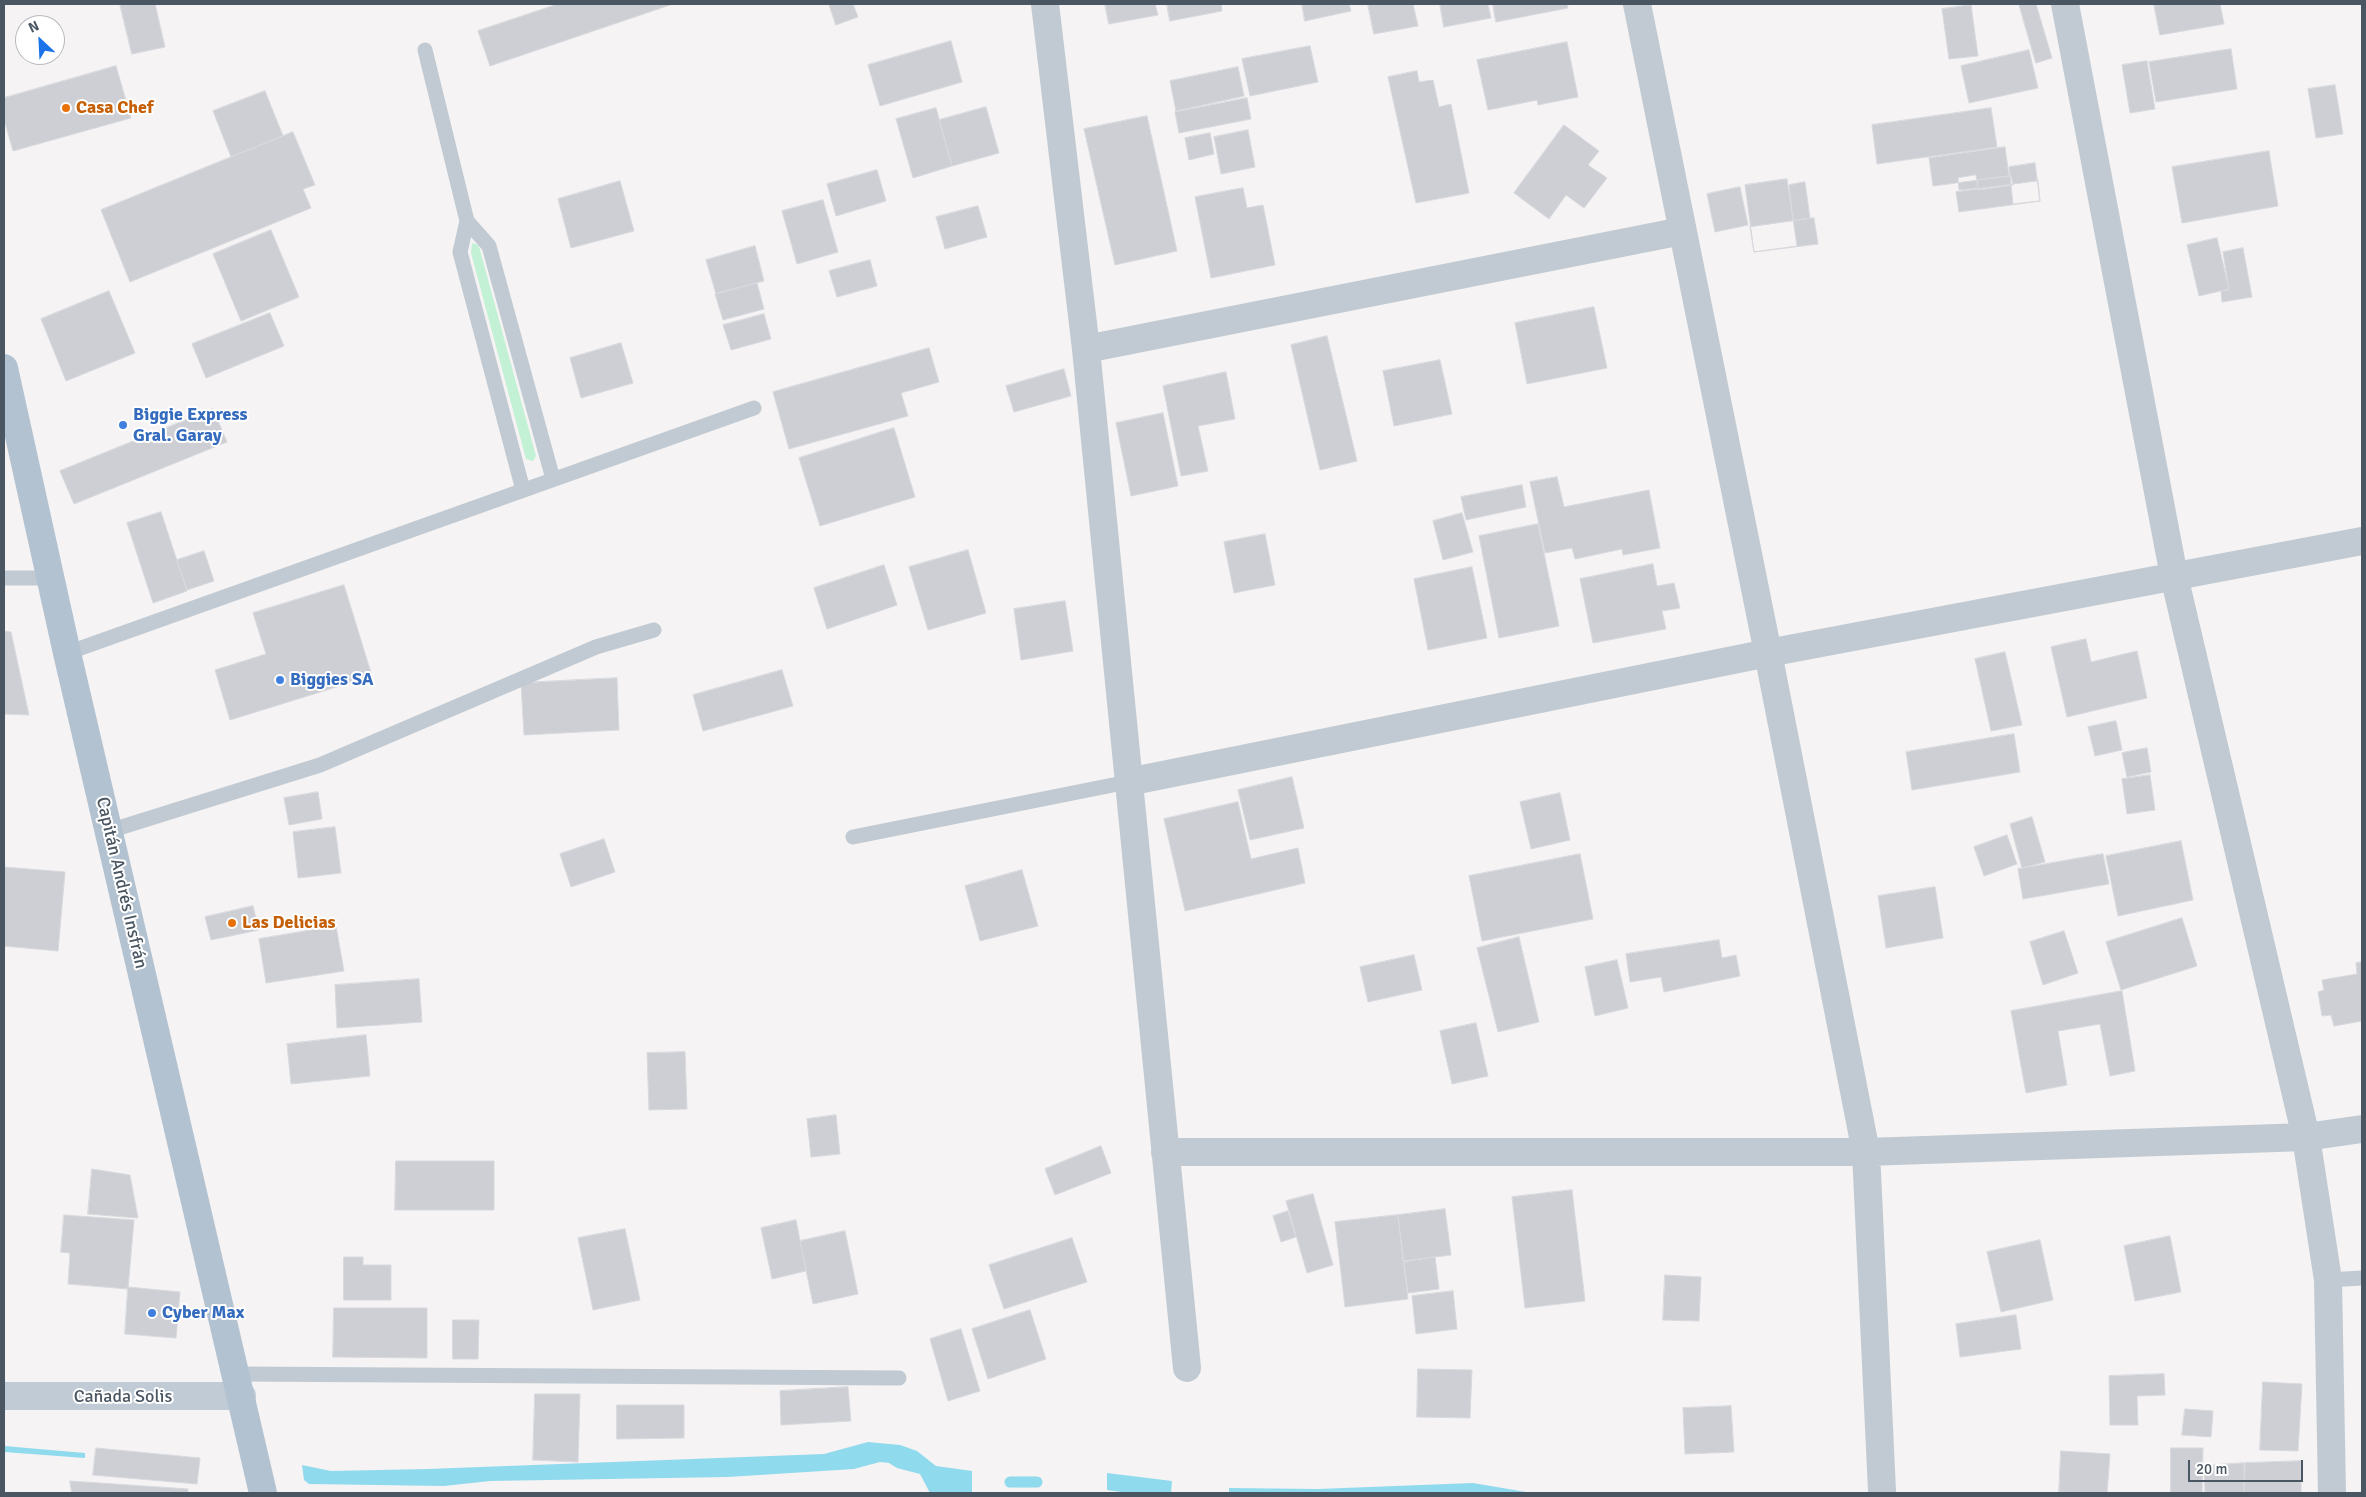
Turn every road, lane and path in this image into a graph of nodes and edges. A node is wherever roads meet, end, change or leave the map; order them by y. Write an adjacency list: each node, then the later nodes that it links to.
1 (1045, 4): 7 (street)
2 (1637, 4): 6 (street)
3 (2065, 4): 13 (street)
4 (425, 50): 5 (lane)
5 (467, 222): 10 (lane); 11 (lane)
6 (1682, 231): 7 (street); 18 (street)
7 (1086, 350): 19 (street)
8 (4, 368): 15 (main road, Capitán Andrés Insfrán)
9 (754, 408): 10 (lane)
10 (553, 478): 11 (lane)
11 (523, 490): 17 (lane)
12 (2362, 541): 13 (street)
13 (2174, 576): 18 (street); 23 (street)
14 (4, 578): 15 (lane)
15 (51, 578): 17 (main road, Capitán Andrés Insfrán)
16 (654, 630): 20 (lane)
17 (67, 653): 20 (main road, Capitán Andrés Insfrán)
18 (1768, 653): 19 (street); 25 (street)
19 (1128, 782): 21 (lane); 24 (street)
20 (109, 831): 30 (main road, Capitán Andrés Insfrán)
21 (853, 837)
22 (2362, 1129): 23 (street)
23 (2306, 1137): 25 (street); 27 (street)
24 (1165, 1152): 25 (street); 28 (street)
25 (1866, 1152): 32 (street)
26 (2362, 1278): 27 (lane)
27 (2328, 1280): 34 (street)
28 (1187, 1368)
29 (899, 1378): 30 (lane)
30 (239, 1385): 31 (street, Cañada Solis); 33 (main road, Capitán Andrés Insfrán)
31 (4, 1396)
32 (1882, 1491)
33 (263, 1493)
34 (2332, 1493)

